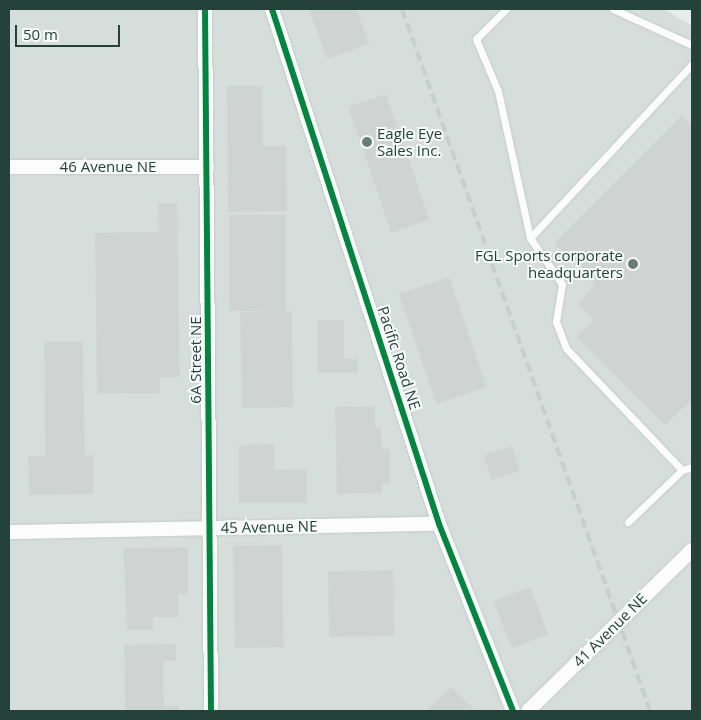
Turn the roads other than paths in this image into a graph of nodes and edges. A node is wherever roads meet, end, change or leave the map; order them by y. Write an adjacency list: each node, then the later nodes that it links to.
1 (205, 9): 8 (street, 6A Street NE)
2 (272, 9): 13 (street, Pacific Road NE)
3 (506, 9): 9 (lane)
4 (612, 9): 5 (lane)
5 (692, 45)
6 (692, 64): 9 (lane)
7 (9, 167): 8 (street, 46 Avenue NE)
8 (207, 167): 14 (street, 6A Street NE)
9 (530, 238): 11 (lane)
10 (692, 467): 11 (lane)
11 (682, 470): 12 (lane)
12 (628, 522)
13 (439, 524): 14 (street, 45 Avenue NE); 18 (street, Pacific Road NE)
14 (209, 528): 15 (street, 45 Avenue NE); 17 (street, 6A Street NE)
15 (9, 532)
16 (692, 550): 19 (street, 41 Avenue NE)
17 (211, 711)
18 (513, 711)
19 (528, 711)

